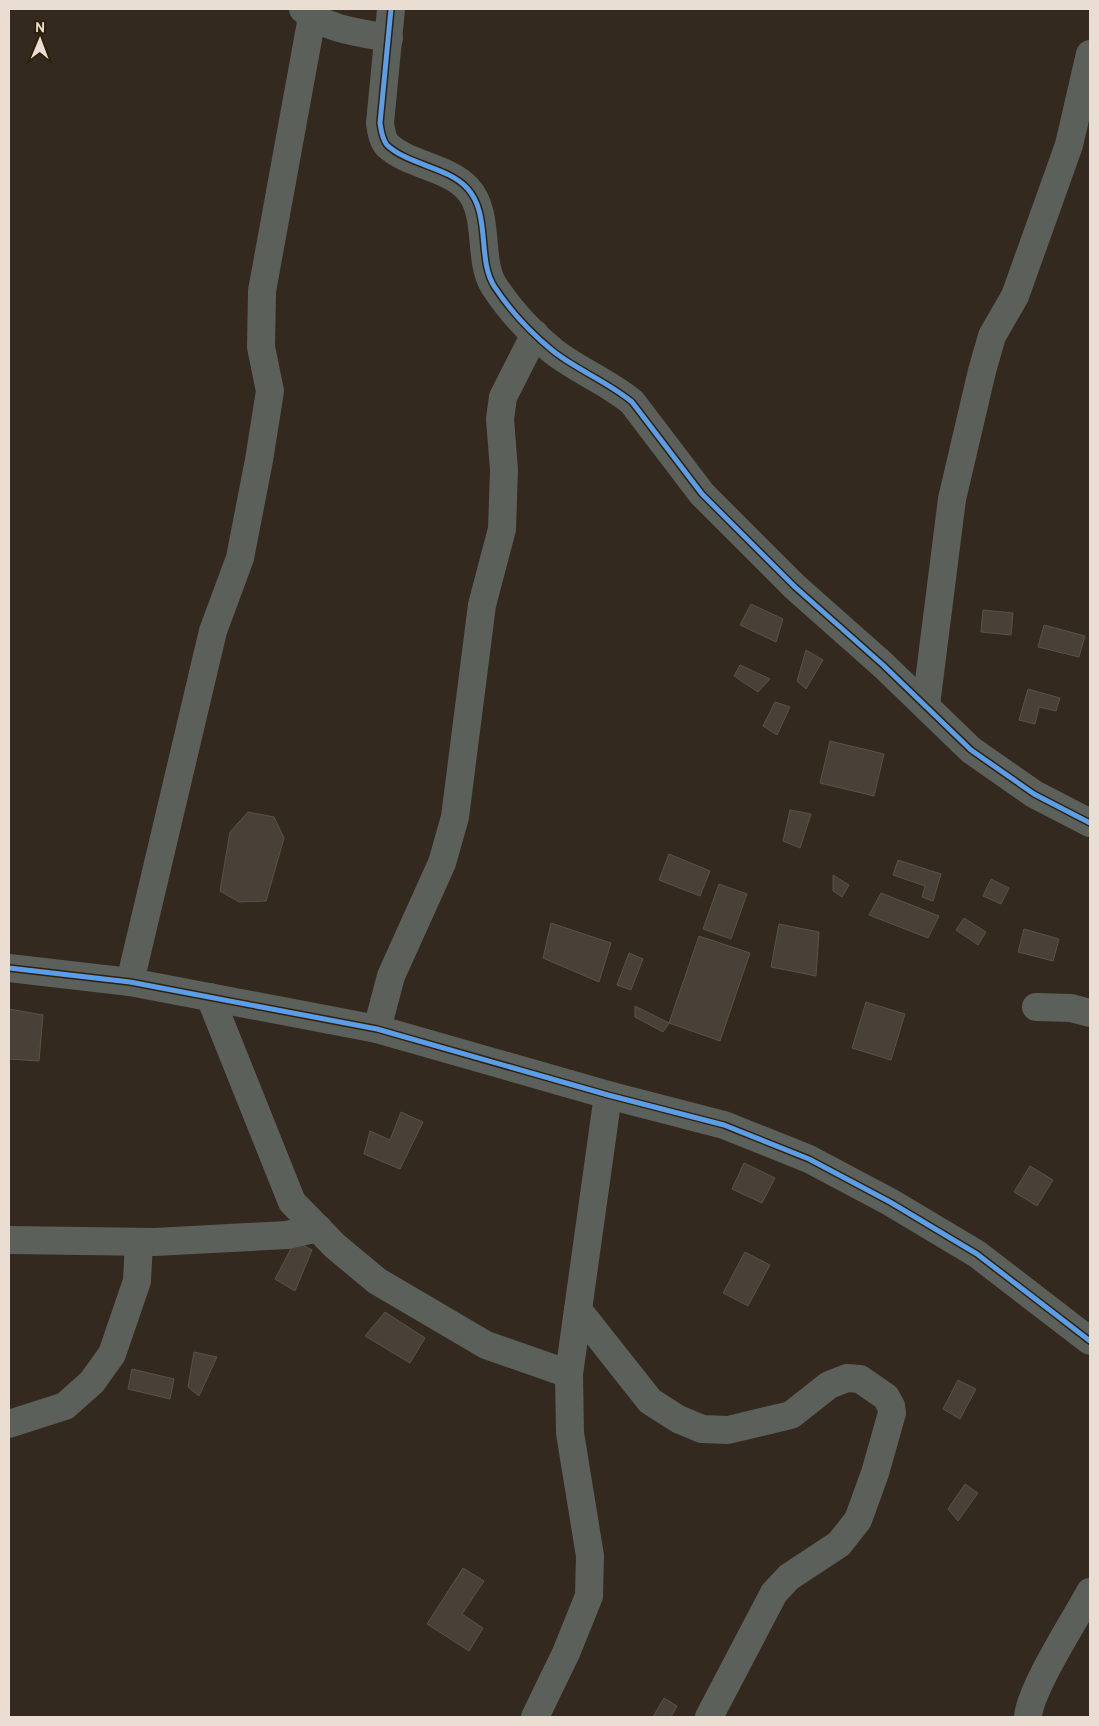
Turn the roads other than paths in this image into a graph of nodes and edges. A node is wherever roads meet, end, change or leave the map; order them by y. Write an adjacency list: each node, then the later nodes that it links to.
1 (392, 9): 3 (street)
2 (307, 13): 3 (street); 9 (street)
3 (389, 38): 5 (street)
4 (1090, 54): 6 (street)
5 (535, 334): 6 (street); 13 (street)
6 (926, 705): 7 (street)
7 (1090, 823)
8 (9, 968): 9 (street)
9 (130, 982): 10 (street)
10 (210, 997): 13 (street); 15 (street)
11 (1036, 1007): 12 (street)
12 (1090, 1013)
13 (377, 1029): 14 (street)
14 (608, 1095): 18 (street); 19 (street)
15 (318, 1228): 17 (street); 20 (street)
16 (9, 1240): 17 (street)
17 (139, 1242): 21 (street)
18 (578, 1310): 20 (street); 24 (street)
19 (1090, 1340)
20 (569, 1374): 23 (street)
21 (9, 1424)
22 (1090, 1592): 25 (street)
23 (535, 1717)
24 (709, 1717)
25 (1028, 1717)

